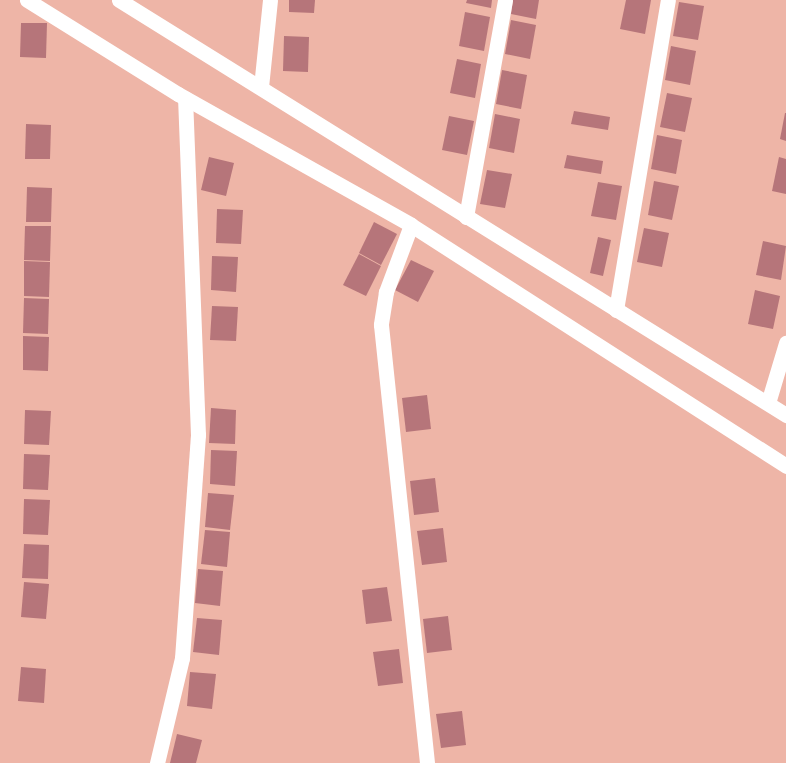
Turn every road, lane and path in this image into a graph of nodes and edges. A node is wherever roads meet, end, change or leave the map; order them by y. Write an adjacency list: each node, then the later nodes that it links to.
1 (27, 0): 7 (street)
2 (119, 0): 6 (street)
3 (270, 0): 6 (street)
4 (505, 0): 8 (street)
5 (668, 0): 10 (street)
6 (261, 87): 8 (street)
7 (186, 98): 9 (street); 15 (street)
8 (466, 217): 10 (street)
9 (411, 225): 14 (street); 16 (street)
10 (616, 310): 12 (street)
11 (786, 343): 12 (street)
12 (768, 403): 13 (street)
13 (786, 415)
14 (786, 466)
15 (157, 763)
16 (427, 763)

